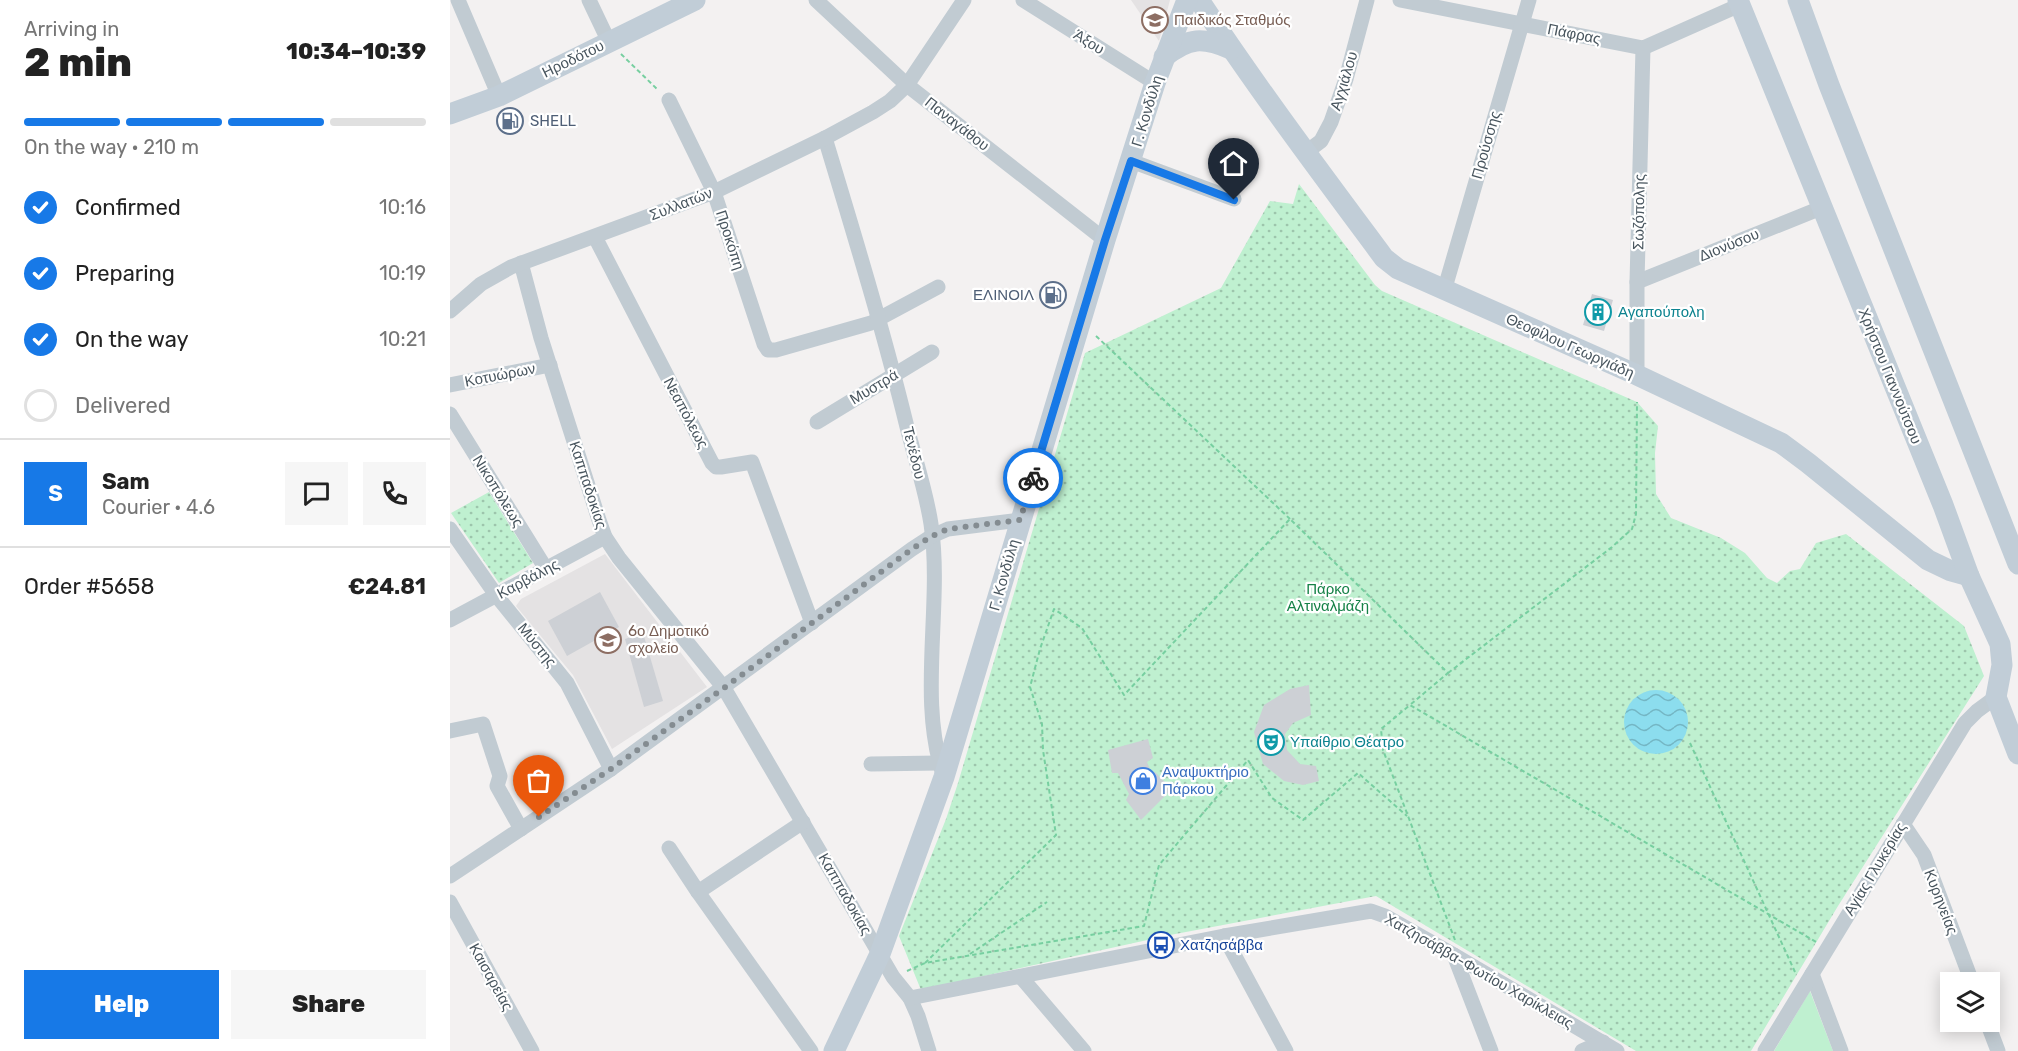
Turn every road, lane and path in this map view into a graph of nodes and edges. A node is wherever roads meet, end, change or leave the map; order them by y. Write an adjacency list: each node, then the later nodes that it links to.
1 (458, 0): 22 (street)
2 (588, 0): 16 (street)
3 (695, 0): 16 (street, Ηροδότου)
4 (816, 0): 21 (street, Παναγάθου)
5 (964, 0): 21 (street)
6 (1023, 0): 20 (street, Άξου)
7 (1180, 0): 19 (street)
8 (1189, 0): 18 (street); 19 (street)
9 (1198, 0): 18 (street)
10 (1367, 0): 26 (street, Αγχιάλου)
11 (1400, 0): 15 (street, Πάφρας)
12 (1529, 0): 15 (street, Προύσσης)
13 (1798, 0): 53 (street)
14 (1739, 3): 17 (street); 30 (street, Χρήστου Γιαννούτσου)
15 (1522, 24): 17 (street, Πάφρας); 36 (street, Προύσσης)
16 (609, 42): 22 (street, Ηροδότου); 23 (path)
17 (1644, 48): 34 (street, Σωζόπολης)
18 (1231, 49): 19 (street); 26 (street, Θεοφίλου Γεωργιάδη)
19 (1164, 57): 20 (street, Γ. Κονδύλη)
20 (1155, 83): 27 (street, Γ. Κονδύλη)
21 (907, 85): 25 (street, Συλλατών); 32 (street, Παναγάθου)
22 (499, 96): 24 (street, Ηροδότου)
23 (669, 100): 28 (street, Προκόπη)
24 (450, 114)
25 (825, 138): 28 (street, Συλλατών); 38 (street, Τενέδου)
26 (1305, 153): 36 (street, Θεοφίλου Γεωργιάδη)
27 (1131, 161): 29 (street); 32 (street, Γ. Κονδύλη)
28 (714, 192): 31 (street, Συλλατών); 38 (street, Προκόπη)
29 (1234, 200)
30 (1821, 208): 34 (street, Διονύσου); 55 (street, Χρήστου Γιαννούτσου)
31 (594, 237): 33 (street, Συλλατών); 58 (street, Νεαπόλεως)
32 (1105, 240): 39 (street, Γ. Κονδύλη)
33 (521, 264): 37 (street, Συλλατών); 41 (street, Καππαδοκίας)
34 (1637, 282): 43 (street, Σωζόπολης)
35 (938, 287): 38 (street)
36 (1444, 291): 43 (street, Θεοφίλου Γεωργιάδη)
37 (450, 311)
38 (880, 319): 42 (street, Τενέδου)
39 (1080, 322): 48 (path); 49 (street, Γ. Κονδύλη)
40 (932, 352): 42 (street, Μυστρά)
41 (550, 365): 44 (street, Κοτυώρων); 52 (street, Καππαδοκίας)
42 (894, 374): 47 (street, Μυστρά); 51 (street, Τενέδου)
43 (1637, 375): 55 (street, Θεοφίλου Γεωργιάδη)
44 (450, 385)
45 (1637, 402): 60 (path)
46 (450, 414): 54 (street, Νικοπόλεως)
47 (817, 422)
48 (1290, 519): 60 (path); 85 (path)
49 (1020, 520): 51 (street); 69 (street, Γ. Κονδύλη)
50 (450, 529): 56 (street, Μύστης)
51 (932, 536): 58 (street); 69 (street, Τενέδου)
52 (605, 537): 54 (street, Καρβάλης); 61 (street, Καππαδοκίας)
53 (2018, 564)
54 (546, 569): 56 (street, Καρβάλης)
55 (1969, 576): 59 (street, Χρήστου Γιαννούτσου)
56 (496, 595): 57 (street, Καρβάλης); 68 (street, Μύστης)
57 (450, 620)
58 (812, 623): 61 (street)
59 (2009, 641): 62 (street, Χρήστου Γιαννούτσου)
60 (1448, 673): 63 (path)
61 (724, 688): 68 (street); 71 (street, Καππαδοκίας)
62 (1996, 697): 66 (street); 72 (street, Αγίας Γλυκερίας)
63 (1410, 705): 70 (path); 79 (path)
64 (450, 731): 73 (street)
65 (1690, 743): 79 (path)
66 (2018, 754)
67 (871, 764): 69 (street)
68 (611, 769): 73 (street)
69 (942, 770): 83 (street, Γ. Κονδύλη)
70 (1408, 818): 82 (path); 84 (path)
71 (803, 822): 76 (street); 83 (street, Καππαδοκίας)
72 (1903, 824): 86 (street, Κυρηνείας); 87 (street, Αγίας Γλυκερίας)
73 (521, 829): 75 (street)
74 (669, 848): 76 (street)
75 (450, 876)
76 (698, 892): 94 (street)
77 (450, 902): 93 (street, Καισαρείας)
78 (1047, 902): 84 (path)
79 (1768, 914): 81 (path); 87 (path)
80 (1224, 936): 82 (street, Χατζησάββα-Φωτίου Χαρίκλειας); 89 (street, Χατζησάββα-Φωτίου Χαρίκλειας); 98 (street)
81 (1816, 942)
82 (1456, 950): 92 (street, Χατζησάββα-Φωτίου Χαρίκλειας); 99 (street)
83 (880, 954): 88 (street, Καππαδοκίας); 95 (street, Γ. Κονδύλη)
84 (968, 956): 85 (path)
85 (925, 963): 88 (path)
86 (1968, 972)
87 (1804, 974): 102 (street, Αγίας Γλυκερίας); 103 (street)
88 (893, 977): 90 (street, Καππαδοκίας)
89 (1021, 977): 90 (street, Χατζησάββα-Φωτίου Χαρίκλειας); 97 (street)
90 (910, 998): 96 (street, Καππαδοκίας)
91 (1991, 1032): 104 (street)
92 (1603, 1042): 100 (street); 101 (street, Χατζησάββα-Φωτίου Χαρίκλειας)
93 (532, 1051)
94 (811, 1051)
95 (834, 1051)
96 (928, 1051)
97 (1084, 1051)
98 (1286, 1051)
99 (1491, 1051)
100 (1582, 1051)
101 (1617, 1051)
102 (1765, 1051)
103 (1841, 1051)
104 (1998, 1051)

